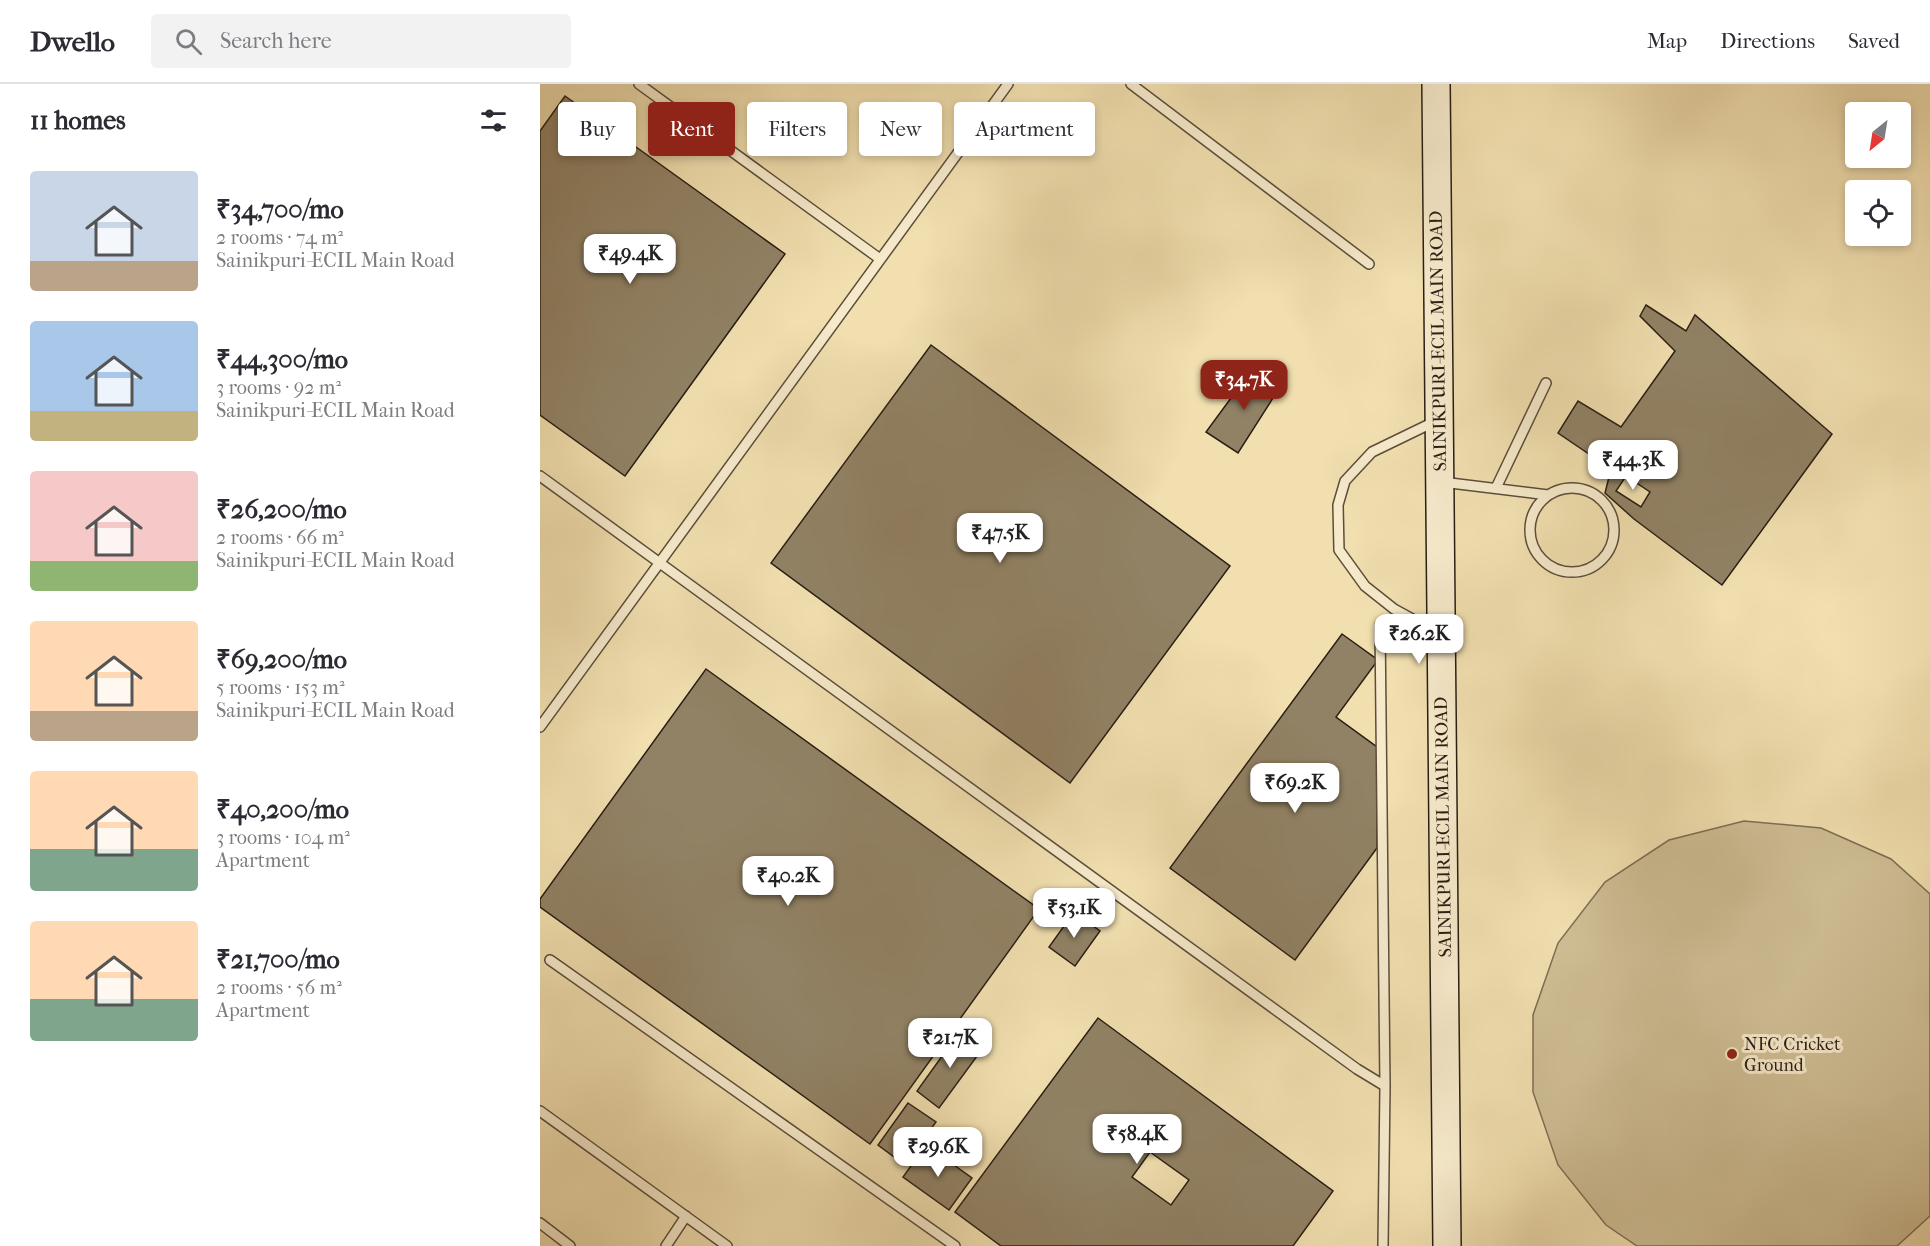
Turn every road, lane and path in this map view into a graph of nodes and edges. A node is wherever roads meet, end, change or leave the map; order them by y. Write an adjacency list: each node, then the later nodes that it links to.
1 (639, 84): 5 (lane)
2 (1008, 84): 5 (lane)
3 (1131, 84): 6 (lane)
4 (1436, 84): 8 (street, SAINIKPURI-ECIL MAIN ROAD)
5 (880, 259): 13 (lane)
6 (1369, 264)
7 (1546, 383): 11 (lane)
8 (1439, 420): 10 (street, SAINIKPURI-ECIL MAIN ROAD); 15 (lane)
9 (540, 476): 13 (lane)
10 (1440, 482): 11 (lane); 15 (street, SAINIKPURI-ECIL MAIN ROAD)
11 (1496, 488): 12 (lane)
12 (1548, 495): 12 (lane)
13 (659, 563): 16 (lane); 18 (lane)
14 (1380, 625): 18 (lane)
15 (1441, 634): 27 (street, SAINIKPURI-ECIL MAIN ROAD)
16 (540, 727)
17 (550, 960): 25 (lane)
18 (1385, 1086): 26 (lane)
19 (540, 1111): 20 (lane)
20 (686, 1216): 23 (lane); 24 (lane)
21 (540, 1223): 22 (lane)
22 (570, 1246)
23 (666, 1246)
24 (727, 1246)
25 (955, 1246)
26 (1383, 1246)
27 (1447, 1246)

